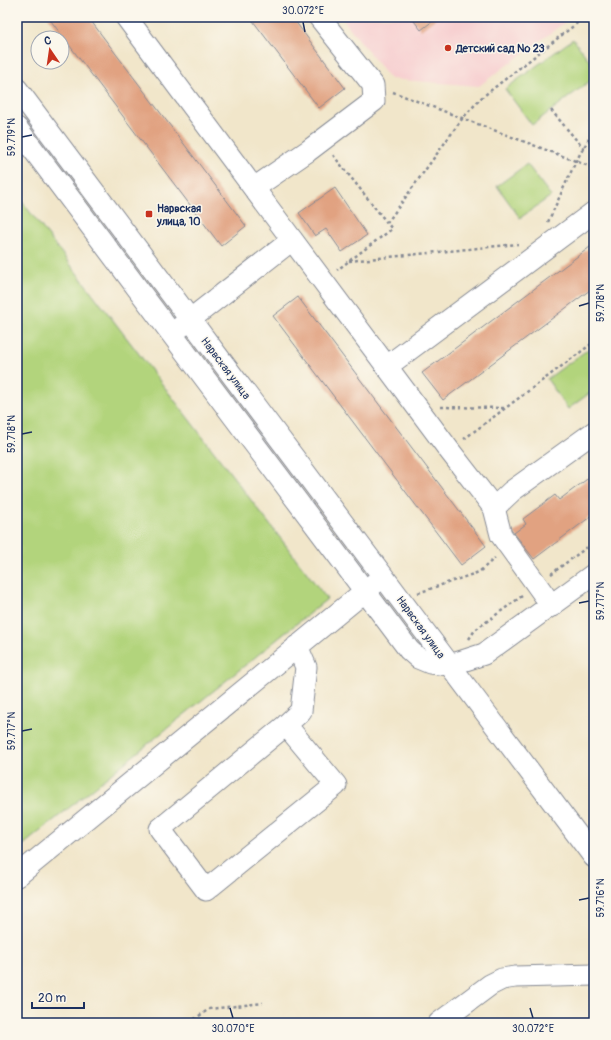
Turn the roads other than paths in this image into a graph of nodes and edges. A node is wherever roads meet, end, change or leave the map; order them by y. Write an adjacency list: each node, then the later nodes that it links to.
1 (126, 17): 5 (street)
2 (319, 17): 5 (street)
3 (17, 89): 8 (street, Нарвская улица)
4 (17, 128): 9 (street, Нарвская улица)
5 (254, 188): 7 (street)
6 (594, 212): 10 (street)
7 (292, 240): 8 (street); 10 (street)
8 (189, 320): 9 (street); 14 (street, Нарвская улица)
9 (172, 334): 15 (street, Нарвская улица)
10 (386, 367): 12 (street)
11 (594, 432): 12 (street)
12 (494, 508): 16 (street)
13 (594, 574): 16 (street)
14 (384, 576): 15 (street); 18 (street, Нарвская улица)
15 (365, 592): 17 (street); 18 (street, Нарвская улица)
16 (552, 606): 18 (street)
17 (297, 646): 19 (street); 21 (street)
18 (450, 665): 20 (street)
19 (286, 726): 19 (street)
20 (594, 857)
21 (17, 876)
22 (594, 975): 23 (street)
23 (439, 1023)

